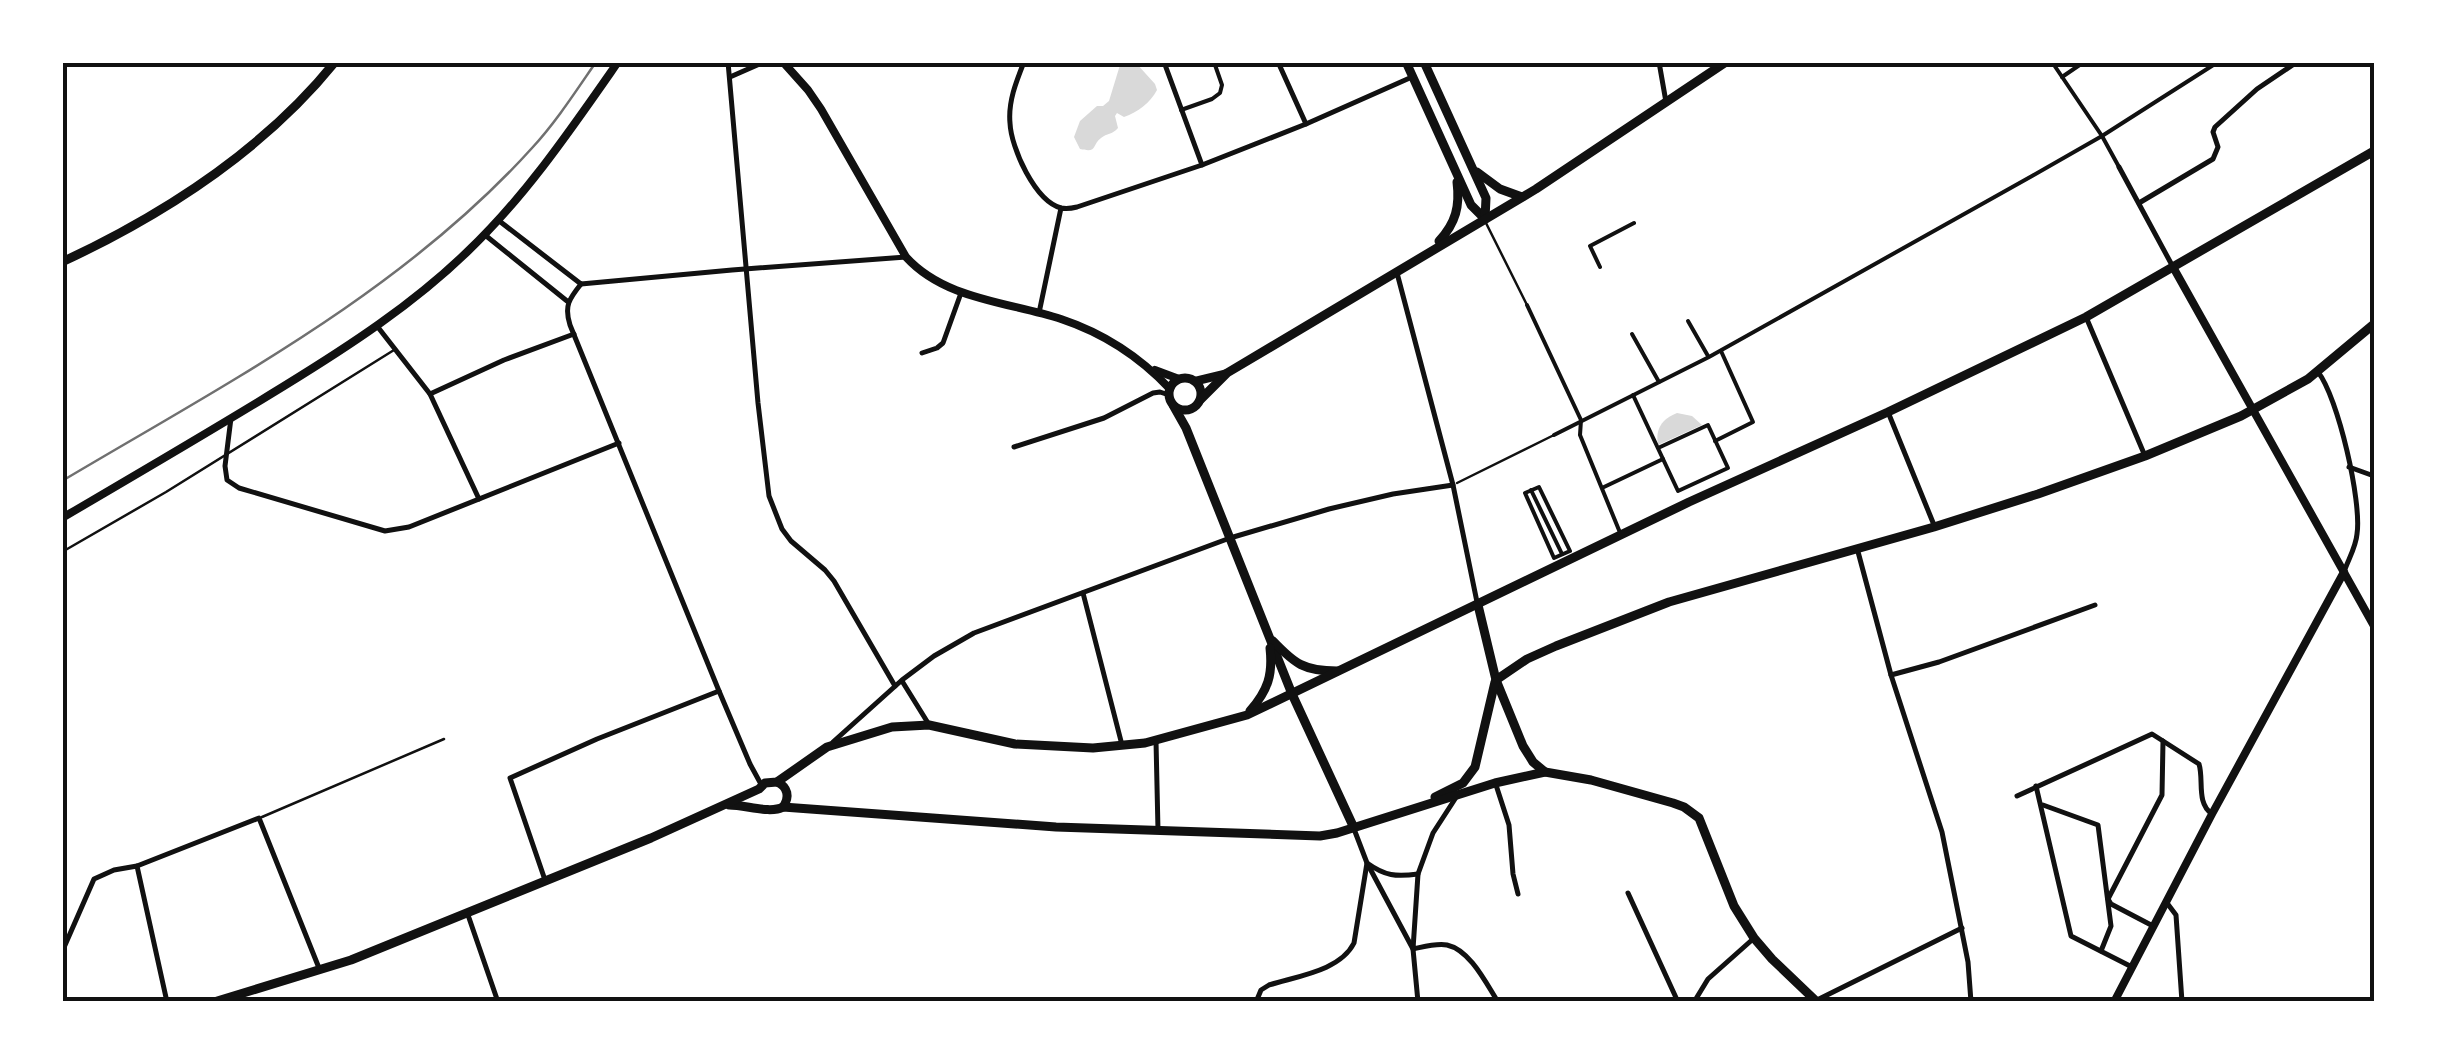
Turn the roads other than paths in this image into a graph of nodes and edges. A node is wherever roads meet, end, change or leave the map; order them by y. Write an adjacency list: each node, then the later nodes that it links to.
1 (335, 62): 39 (main road)
2 (618, 62): 34 (street)
3 (728, 62): 18 (street)
4 (764, 62): 18 (street)
5 (783, 62): 38 (street)
6 (1024, 62): 32 (street)
7 (1164, 62): 22 (street)
8 (1214, 62): 22 (street)
9 (1278, 62): 23 (street)
10 (1406, 62): 19 (main road)
11 (1424, 62): 27 (main road)
12 (1659, 62): 21 (street)
13 (1726, 62): 21 (main road)
14 (2052, 62): 20 (street)
15 (2084, 62): 20 (street)
16 (2218, 62): 24 (street)
17 (2296, 62): 31 (street)
18 (729, 77): 42 (street)
19 (1412, 77): 23 (street); 29 (main road)
20 (2062, 77): 24 (street)
21 (1666, 102): 30 (main road)
22 (1181, 110): 26 (street)
23 (1306, 124): 26 (street)
24 (2102, 136): 28 (street); 56 (street)
25 (2374, 151): 41 (main road)
26 (1202, 165): 32 (street)
27 (1470, 165): 30 (main road); 33 (main road)
28 (2119, 167): 31 (street)
29 (1456, 174): 33 (main road); 37 (main road)
30 (1522, 197): 33 (main road)
31 (2139, 202): 41 (street)
32 (1062, 208): 48 (street)
33 (1485, 219): 37 (main road); 47 (lane)
34 (498, 220): 36 (street); 44 (street)
35 (1634, 223): 40 (street)
36 (485, 235): 46 (street); 52 (street)
37 (1432, 249): 43 (main road)
38 (906, 258): 42 (street); 45 (street)
39 (62, 262)
40 (1600, 266)
41 (2174, 267): 49 (main road); 69 (street)
42 (746, 268): 44 (street); 104 (street)
43 (1396, 270): 61 (main road); 84 (street)
44 (581, 284): 46 (street)
45 (962, 292): 48 (street); 57 (street)
46 (567, 301): 53 (street)
47 (1527, 305): 72 (street)
48 (1039, 313): 59 (street)
49 (2086, 318): 70 (main road); 80 (street)
50 (1688, 321): 58 (street)
51 (2374, 324): 60 (main road)
52 (377, 326): 55 (street); 71 (street)
53 (574, 334): 65 (street); 76 (street)
54 (1632, 334): 64 (street)
55 (396, 350): 65 (street); 79 (lane)
56 (1721, 350): 58 (street); 75 (street)
57 (922, 353)
58 (1708, 357): 64 (street)
59 (1151, 368): 62 (street); 67 (street)
60 (2318, 372): 69 (main road); 82 (street)
61 (1228, 374): 63 (main road); 68 (main road)
62 (1179, 379): 63 (main road); 67 (main road)
63 (1196, 381): 68 (main road)
64 (1659, 382): 66 (street)
65 (430, 394): 87 (street)
66 (1634, 395): 72 (street); 78 (street)
67 (1171, 396): 68 (main road); 73 (main road); 77 (street)
68 (1199, 402): 73 (main road)
69 (2253, 410): 80 (main road); 94 (street)
70 (1888, 412): 89 (street); 90 (main road)
71 (232, 418): 79 (street); 88 (street)
72 (1581, 420): 74 (street); 85 (street)
73 (1186, 428): 91 (main road)
74 (1554, 435): 84 (lane)
75 (1715, 440): 78 (street); 81 (street)
76 (620, 443): 87 (street); 105 (street)
77 (1014, 447)
78 (1658, 448): 81 (street)
79 (227, 454): 87 (street); 93 (lane)
80 (2145, 456): 89 (main road)
81 (1663, 459): 85 (street)
82 (2350, 466): 83 (street); 94 (street)
83 (2374, 476)
84 (1453, 485): 91 (street); 96 (street)
85 (1602, 488): 90 (street)
86 (1532, 490): 86 (street)
87 (479, 499)
88 (62, 518)
89 (1934, 527): 92 (main road)
90 (1621, 535): 96 (main road)
91 (1230, 538): 95 (street); 99 (main road)
92 (1857, 548): 101 (street); 103 (main road)
93 (62, 552)
94 (2344, 572): 98 (street); 126 (street)
95 (1083, 593): 102 (street); 113 (street)
96 (1478, 605): 100 (main road); 103 (main road)
97 (2095, 605): 101 (street)
98 (2374, 626)
99 (1268, 635): 100 (main road); 106 (main road); 107 (main road)
100 (1340, 670): 106 (main road)
101 (1891, 676): 140 (street)
102 (902, 680): 104 (street); 108 (street)
103 (1496, 680): 114 (main road); 125 (main road)
104 (895, 686): 112 (street)
105 (719, 691): 118 (street); 133 (street)
106 (1292, 694): 107 (main road); 128 (main road)
107 (1247, 715): 110 (main road)
108 (929, 726): 112 (main road); 113 (main road)
109 (444, 738): 127 (lane)
110 (1156, 741): 113 (main road); 129 (street)
111 (2162, 741): 117 (street); 126 (street); 136 (street)
112 (827, 747): 115 (main road)
113 (1122, 747)
114 (1544, 772): 116 (main road); 141 (main road)
115 (777, 782): 118 (main road); 123 (main road)
116 (1496, 783): 119 (main road); 135 (street)
117 (2036, 786): 120 (street); 121 (street)
118 (761, 787): 122 (main road); 124 (main road)
119 (1456, 796): 125 (main road); 132 (street)
120 (2017, 796)
121 (2041, 805): 136 (street); 143 (street)
122 (724, 806): 124 (main road); 133 (main road)
123 (783, 807): 124 (main road); 129 (main road)
124 (763, 808)
125 (1410, 808): 128 (main road)
126 (2212, 814): 137 (street)
127 (260, 818): 131 (street); 146 (street)
128 (1354, 828): 129 (main road); 130 (street)
129 (1158, 830)
130 (1367, 862): 132 (street); 142 (street); 152 (street)
131 (137, 866): 144 (street); 149 (street)
132 (1418, 874): 142 (street)
133 (545, 880): 138 (main road)
134 (1628, 893): 155 (street)
135 (1518, 894)
136 (2108, 899): 139 (street); 143 (street)
137 (2166, 902): 139 (street); 159 (street)
138 (468, 913): 146 (main road); 151 (street)
139 (2153, 926): 145 (street)
140 (1962, 928): 148 (street); 157 (street)
141 (1754, 938): 148 (main road); 156 (street)
142 (1412, 949): 153 (street); 154 (street)
143 (2101, 951): 145 (street)
144 (62, 952)
145 (2132, 967): 158 (street)
146 (320, 970): 147 (main road)
147 (242, 998): 150 (main road)
148 (1816, 1001)
149 (167, 1002)
150 (214, 1002)
151 (498, 1002)
152 (1256, 1002)
153 (1418, 1002)
154 (1498, 1002)
155 (1678, 1002)
156 (1694, 1002)
157 (1971, 1002)
158 (2114, 1002)
159 (2182, 1002)

